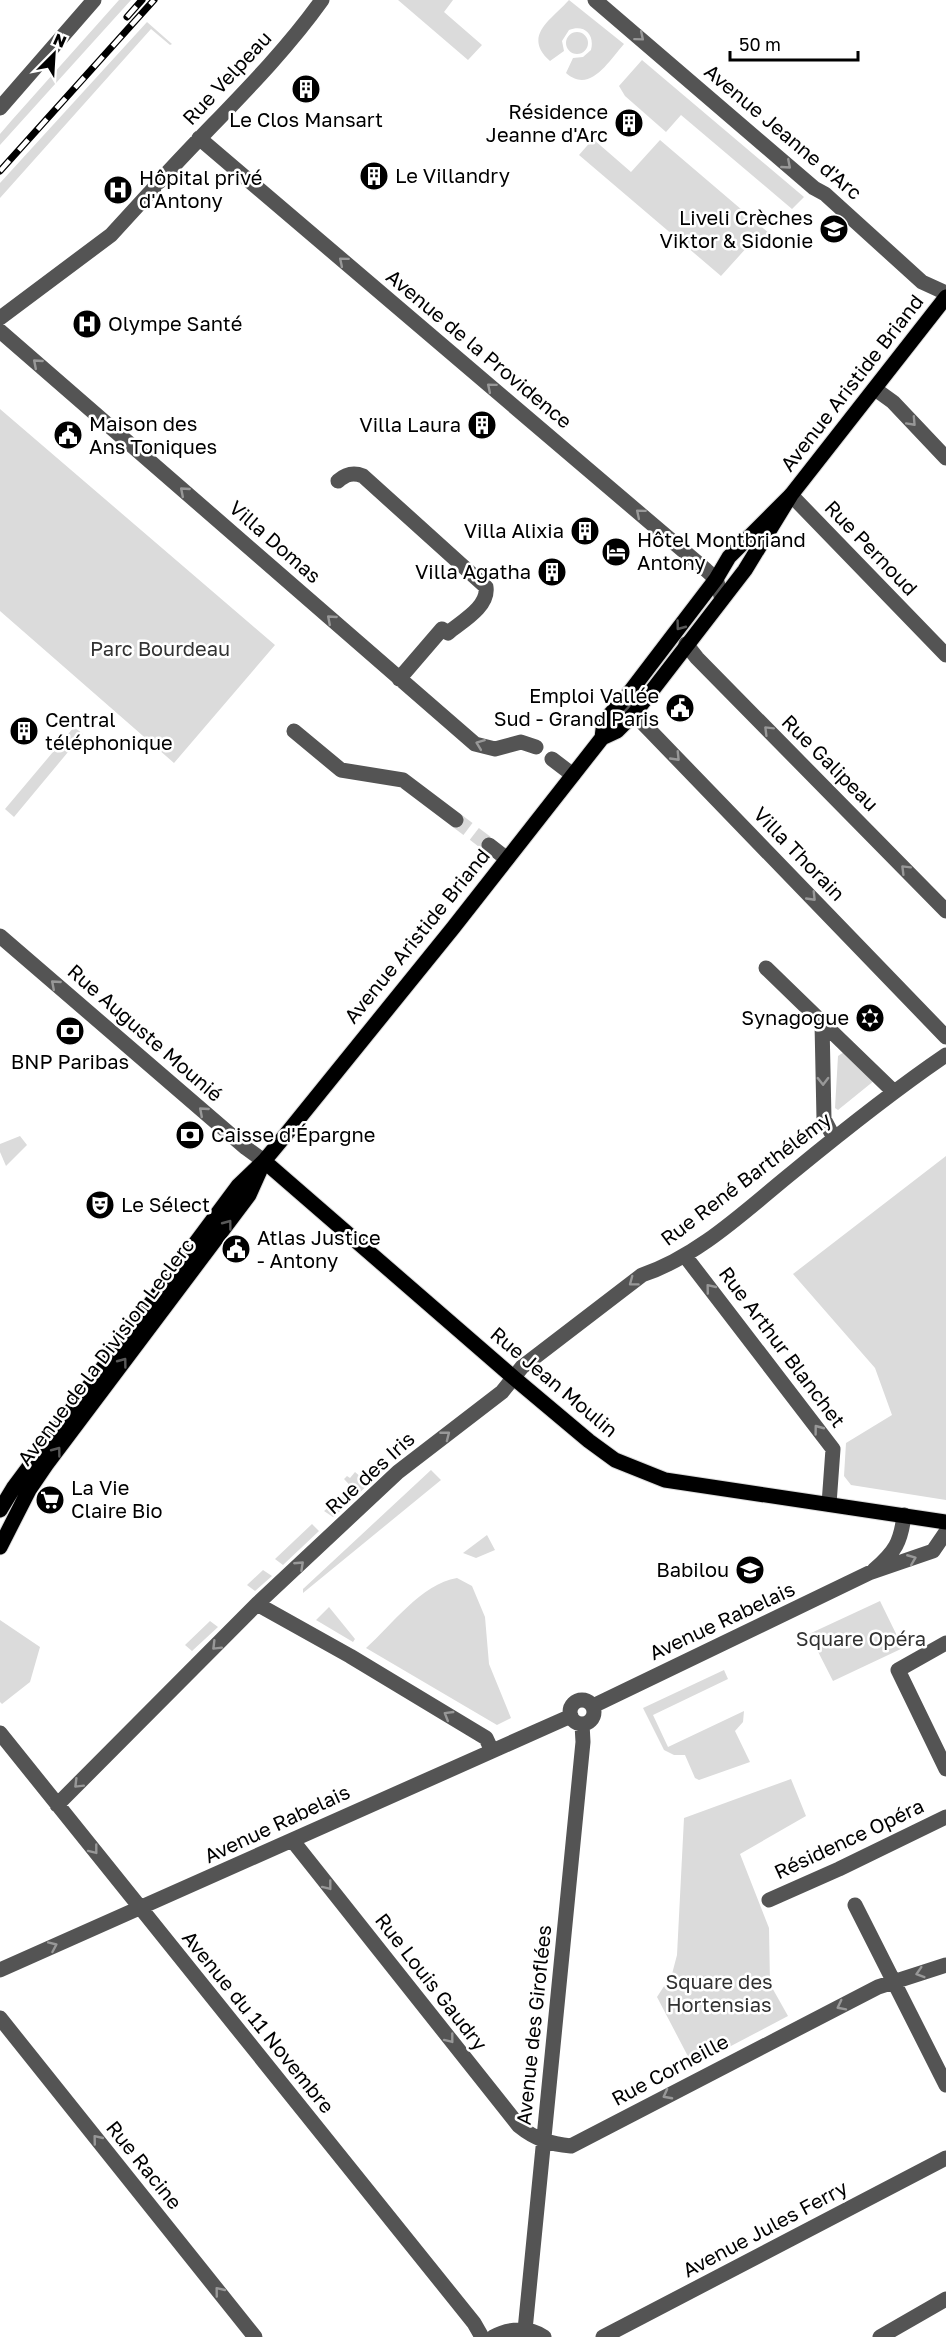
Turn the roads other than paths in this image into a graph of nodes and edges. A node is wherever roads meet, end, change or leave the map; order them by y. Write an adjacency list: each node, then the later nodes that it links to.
1 (94, 0): 4 (street)
2 (322, 0): 5 (street, Rue Velpeau)
3 (595, 0): 6 (street, Avenue Jeanne d'Arc, one-way to 6)
4 (0, 108)
5 (199, 138): 7 (street, Rue Velpeau); 13 (street, Avenue de la Providence, one-way to 5)
6 (946, 295): 9 (main road, Avenue Aristide Briand)
7 (0, 318)
8 (0, 331): 17 (street, Villa Domas, one-way to 8)
9 (875, 389): 10 (street, one-way to 10); 12 (main road, Avenue Aristide Briand)
10 (946, 458)
11 (338, 481): 17 (street)
12 (791, 495): 13 (main road, Avenue Aristide Briand); 14 (main road, Avenue Aristide Briand); 16 (street, Rue Pernoud)
13 (716, 579): 14 (street); 18 (main road, Avenue Aristide Briand, one-way to 18)
14 (722, 599): 15 (main road, Avenue Aristide Briand)
15 (686, 644): 19 (main road, Avenue Aristide Briand); 28 (street, Rue Galipeau, one-way to 15)
16 (946, 655)
17 (399, 679): 22 (street, Villa Domas, one-way to 17)
18 (626, 697): 19 (street, Villa Thorain); 21 (main road, Avenue Aristide Briand)
19 (634, 714): 21 (main road, Avenue Aristide Briand); 32 (street, Villa Thorain, one-way to 32)
20 (294, 731): 25 (street)
21 (602, 738): 24 (main road, Avenue Aristide Briand)
22 (536, 747)
23 (552, 759): 24 (street)
24 (573, 776): 27 (main road, Avenue Aristide Briand)
25 (456, 820)
26 (489, 845): 27 (street)
27 (507, 859): 36 (main road, Avenue Aristide Briand)
28 (946, 911)
29 (0, 936): 36 (street, Rue Auguste Mounié, one-way to 29)
30 (766, 968): 31 (street)
31 (822, 1023): 34 (street); 35 (street, one-way to 35)
32 (946, 1037)
33 (946, 1055): 34 (street, Rue René Barthélémy)
34 (893, 1091): 35 (street, Rue René Barthélémy)
35 (834, 1138): 37 (street, Rue René Barthélémy)
36 (264, 1161): 38 (main road, Rue Jean Moulin); 40 (main road, Avenue de la Division Leclerc); 44 (main road, Avenue de la Division Leclerc, one-way to 36)
37 (685, 1256): 38 (street, Rue René Barthélémy, one-way to 38); 39 (street, Rue Arthur Blanchet, one-way to 37)
38 (514, 1378): 39 (main road, Rue Jean Moulin); 46 (street, Rue des Iris, one-way to 38)
39 (829, 1504): 41 (main road, Rue Jean Moulin)
40 (0, 1510)
41 (904, 1515): 42 (main road, Rue Jean Moulin); 45 (street, Avenue Rabelais)
42 (946, 1522)
43 (946, 1532): 45 (street, Avenue Rabelais, one-way to 43)
44 (0, 1547)
45 (870, 1574): 48 (street, Avenue Rabelais)
46 (257, 1604): 50 (street, one-way to 46); 52 (street, Rue des Iris, one-way to 52)
47 (946, 1643): 51 (street)
48 (576, 1720): 50 (street, Avenue Rabelais); 63 (street, Avenue des Giroflées)
49 (0, 1733): 52 (street, Avenue du 11 Novembre)
50 (492, 1750): 54 (street, Avenue Rabelais)
51 (946, 1769)
52 (57, 1805): 57 (street, Avenue du 11 Novembre, one-way to 57)
53 (946, 1817): 55 (street, Résidence Opéra)
54 (292, 1840): 57 (street, Avenue Rabelais); 63 (street, Rue Louis Gaudry, one-way to 63)
55 (769, 1900)
56 (855, 1905): 60 (street)
57 (140, 1908): 59 (street, Avenue Rabelais, one-way to 57); 68 (street, Avenue du 11 Novembre)
58 (946, 1965): 60 (street, Rue Corneille, one-way to 60)
59 (0, 1970)
60 (894, 1981): 62 (street); 63 (street, Rue Corneille, one-way to 63)
61 (0, 2018): 67 (street, Rue Racine, one-way to 61)
62 (946, 2085)
63 (544, 2142): 66 (street, Avenue des Giroflées)
64 (946, 2158): 71 (street, Avenue Jules Ferry)
65 (946, 2299): 72 (street)
66 (525, 2330): 69 (street); 70 (street)
67 (255, 2337)
68 (482, 2337)
69 (493, 2337)
70 (544, 2337)
71 (603, 2337)
72 (880, 2337)

